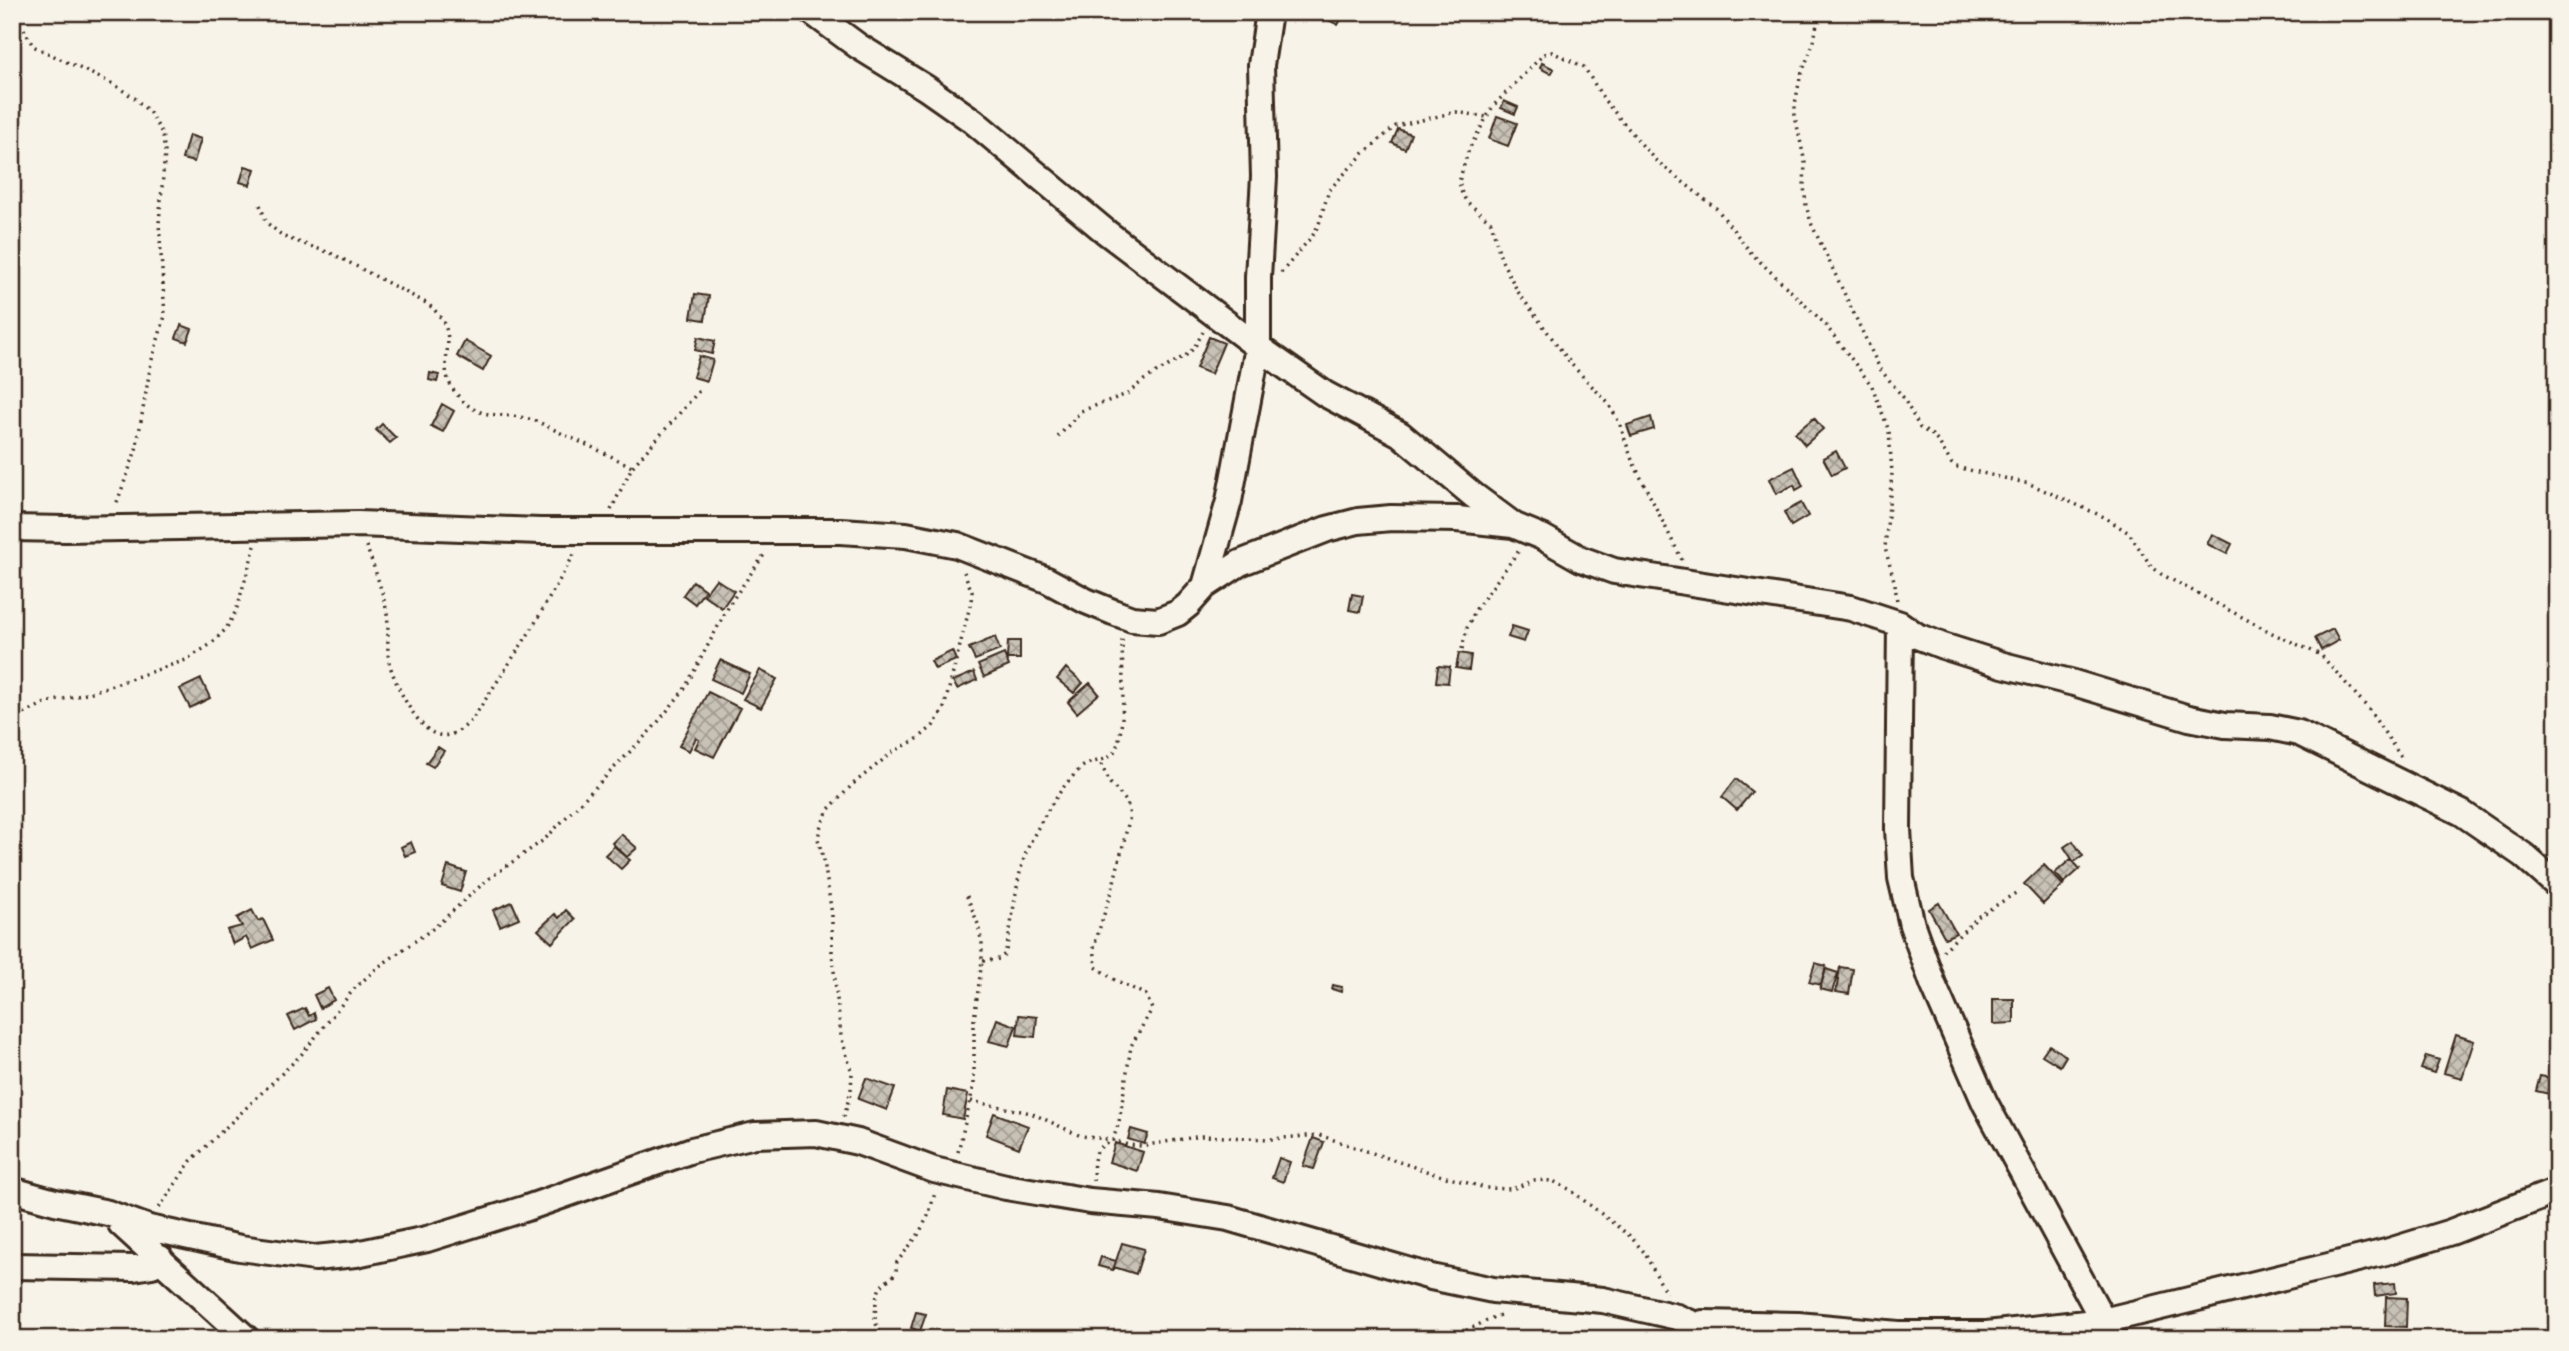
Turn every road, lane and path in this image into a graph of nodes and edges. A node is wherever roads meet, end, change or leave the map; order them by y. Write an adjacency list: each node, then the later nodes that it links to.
1 (812, 12): 8 (street)
2 (1269, 12): 7 (street)
3 (1819, 12): 27 (path)
4 (24, 29): 16 (path)
5 (1487, 117): 7 (path); 21 (path); 24 (path)
6 (260, 205): 12 (path)
7 (1258, 303): 9 (street)
8 (1210, 310): 9 (street); 11 (path)
9 (1258, 347): 17 (street); 22 (street)
10 (699, 390): 12 (path)
11 (1058, 437)
12 (632, 467): 18 (path)
13 (359, 524): 14 (street); 18 (street); 18 (path)
14 (260, 526): 16 (street); 26 (path)
15 (12, 528): 16 (street)
16 (103, 528)
17 (1520, 528): 21 (street); 22 (street); 25 (path)
18 (596, 532): 19 (street)
19 (779, 532): 23 (street); 42 (path)
20 (956, 564): 35 (path)
21 (1693, 584): 24 (street)
22 (1205, 586): 23 (street)
23 (1126, 617): 28 (path)
24 (1900, 624): 29 (street); 33 (street)
25 (1462, 649)
26 (12, 720)
27 (2402, 759)
28 (1099, 761): 32 (path); 36 (path)
29 (2557, 885)
30 (2019, 891): 33 (path)
31 (966, 894): 32 (path)
32 (982, 961): 34 (path)
33 (1931, 978): 47 (street)
34 (971, 1101): 36 (path); 37 (path)
35 (838, 1136): 37 (street); 42 (street)
36 (1113, 1140): 40 (path); 46 (path)
37 (946, 1173): 40 (street); 49 (path)
38 (12, 1190): 41 (street)
39 (2557, 1191): 47 (street)
40 (1090, 1201): 46 (street)
41 (108, 1213): 42 (street); 43 (street)
42 (149, 1228)
43 (160, 1258): 44 (street); 48 (street)
44 (12, 1266)
45 (1504, 1313): 50 (path)
46 (1685, 1320): 47 (street); 51 (street)
47 (2108, 1330)
48 (247, 1339)
49 (881, 1339)
50 (1447, 1339)
51 (1729, 1339)

